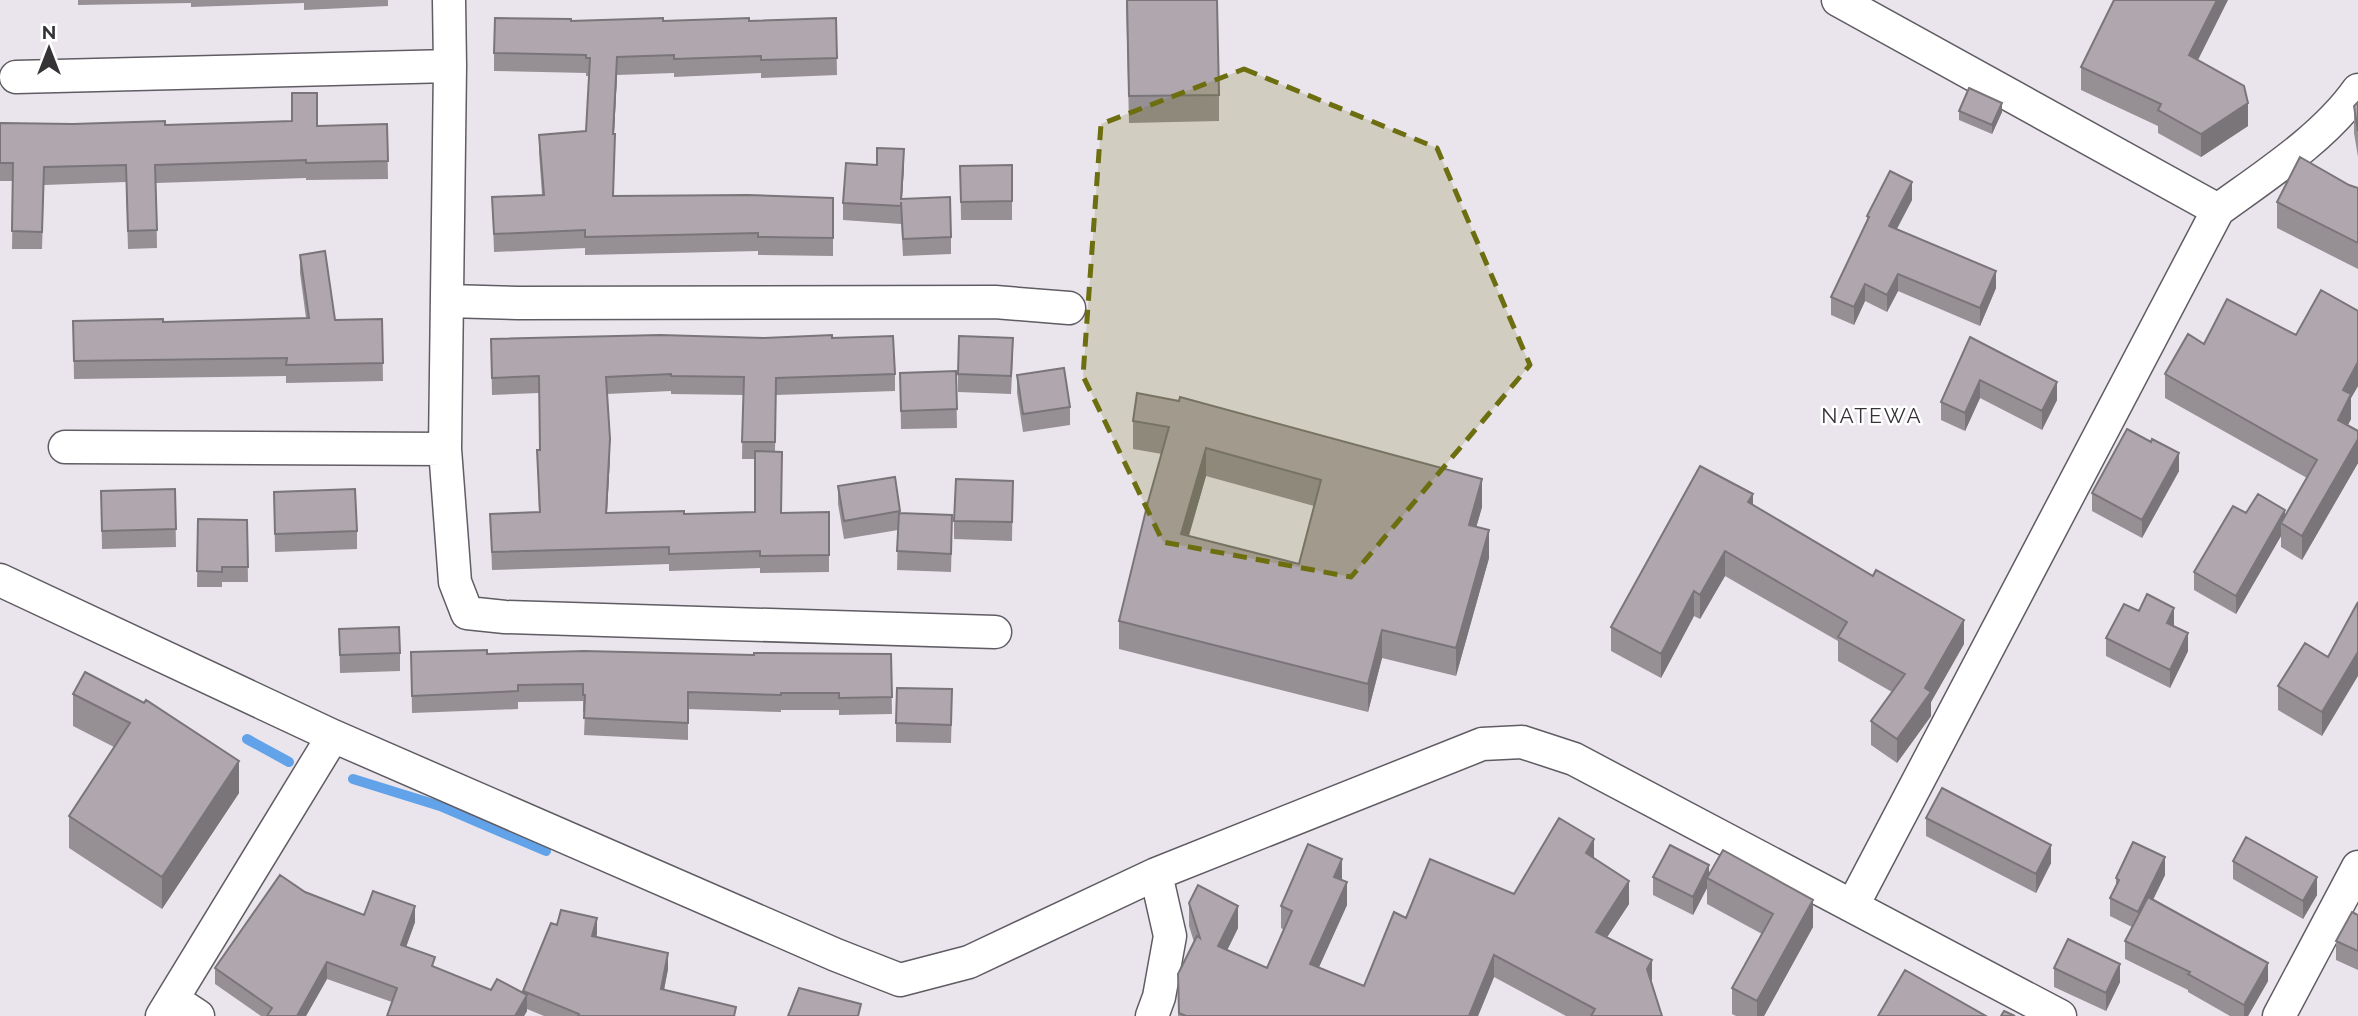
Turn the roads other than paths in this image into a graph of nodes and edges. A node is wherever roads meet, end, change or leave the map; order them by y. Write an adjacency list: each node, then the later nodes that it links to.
1 (449, 0): 3 (street)
2 (1838, 0): 6 (street)
3 (450, 66): 4 (street); 7 (street)
4 (16, 77)
5 (2358, 90): 6 (street)
6 (2218, 209): 16 (street)
7 (448, 301): 8 (street); 10 (street)
8 (1069, 308)
9 (65, 447): 10 (street)
10 (445, 449): 12 (street)
11 (0, 580): 13 (street)
12 (995, 632)
13 (333, 736): 15 (street); 17 (street)
14 (2358, 867): 20 (street)
15 (1156, 874): 16 (street); 18 (street)
16 (1853, 905): 19 (street)
17 (178, 1011)
18 (1152, 1016)
19 (2060, 1016)
20 (2279, 1016)

